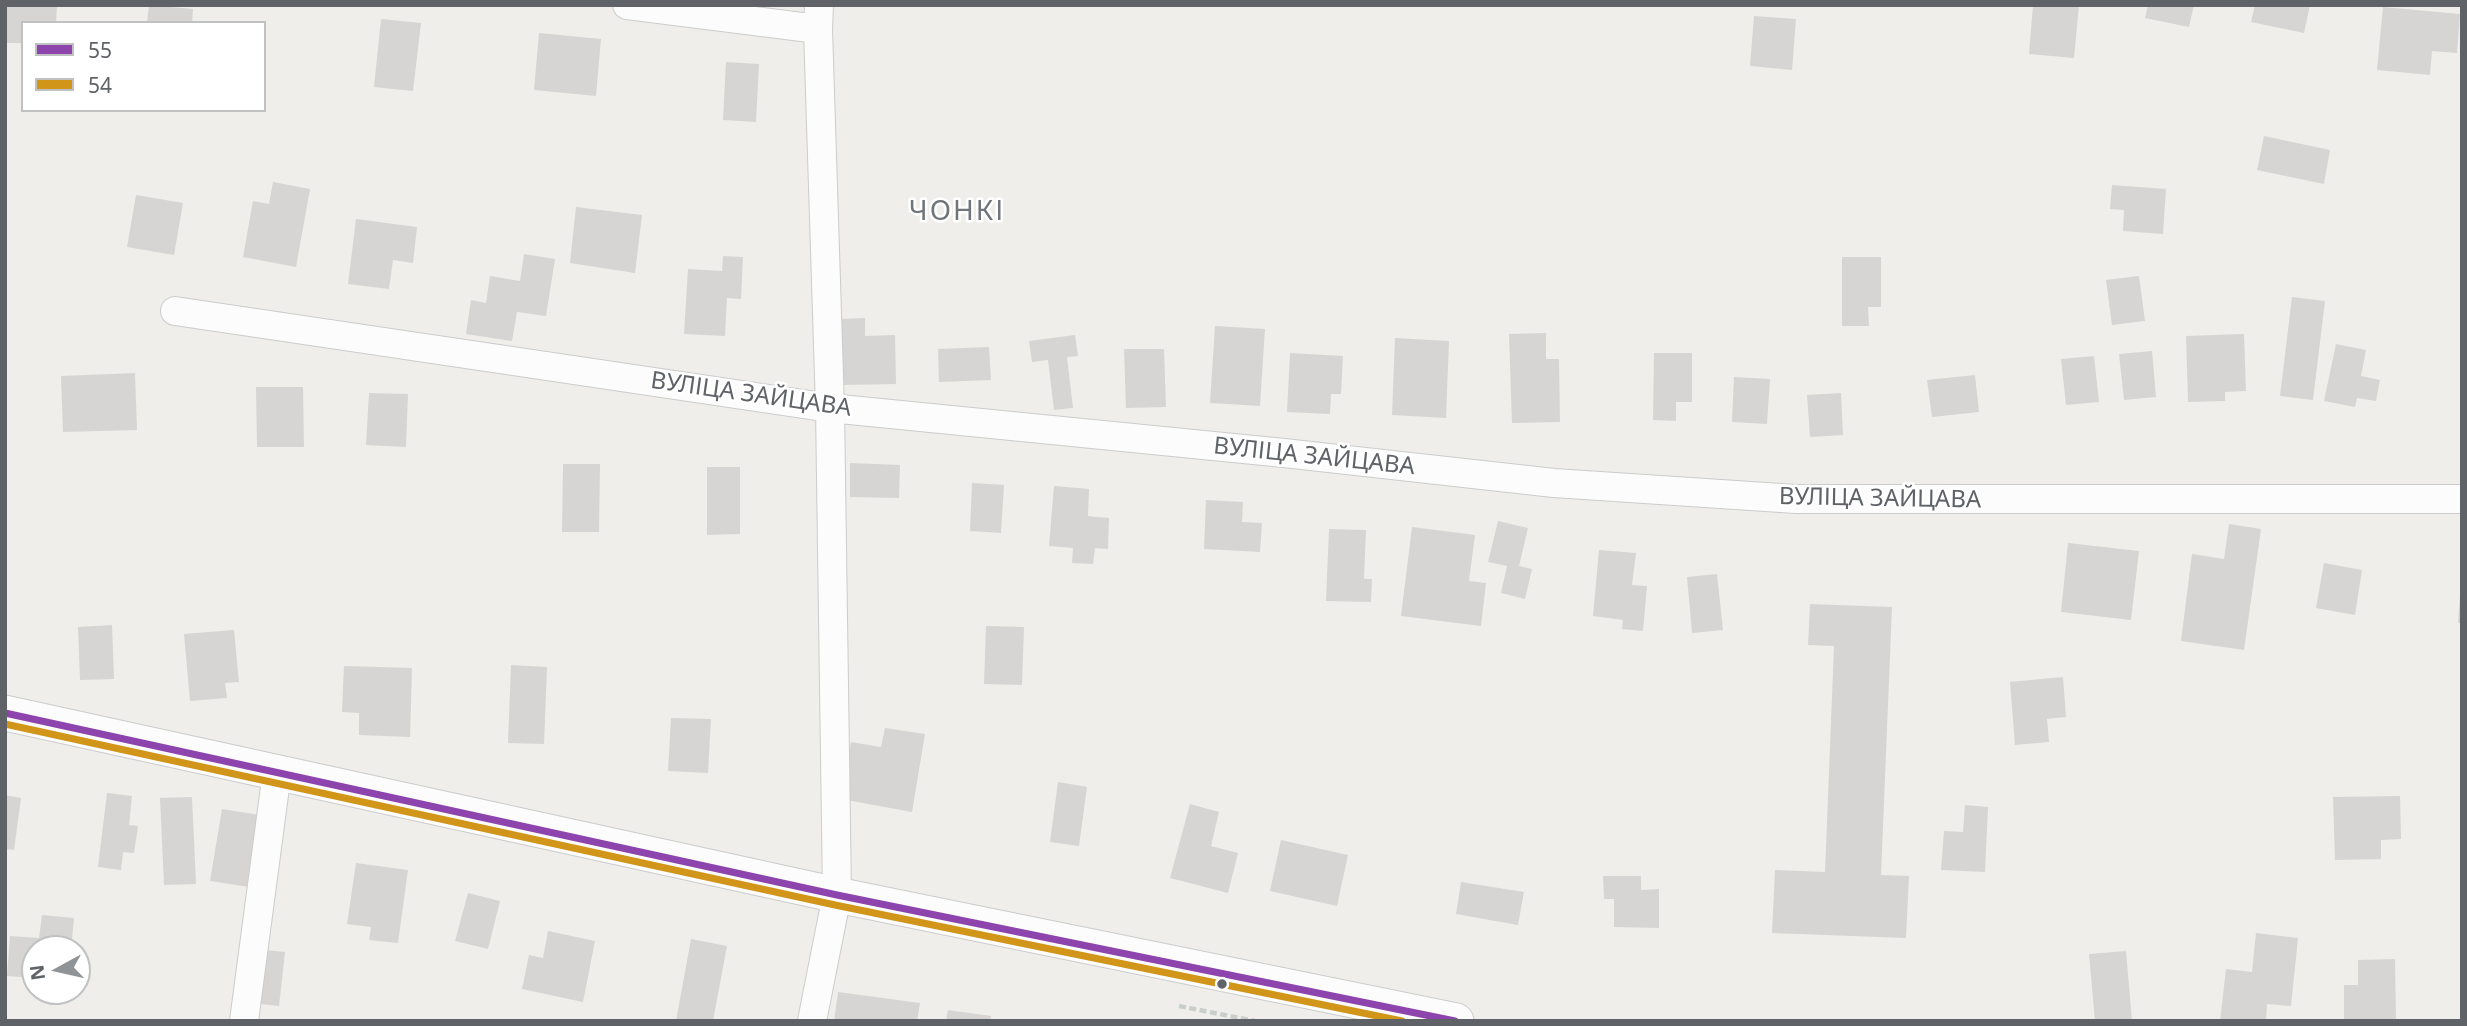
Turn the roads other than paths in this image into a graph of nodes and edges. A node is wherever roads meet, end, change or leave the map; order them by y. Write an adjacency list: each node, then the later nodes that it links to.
1 (627, 5): 2 (street)
2 (818, 17): 4 (street)
3 (175, 311): 4 (street, ВУЛІЦА ЗАЙЦАВА)
4 (830, 408): 5 (street, ВУЛІЦА ЗАЙЦАВА); 8 (street)
5 (2462, 499)
6 (5, 713): 7 (street)
7 (277, 772): 8 (street); 9 (street)
8 (837, 895): 10 (street); 11 (street)
9 (244, 1021)
10 (812, 1021)
11 (1456, 1021)

